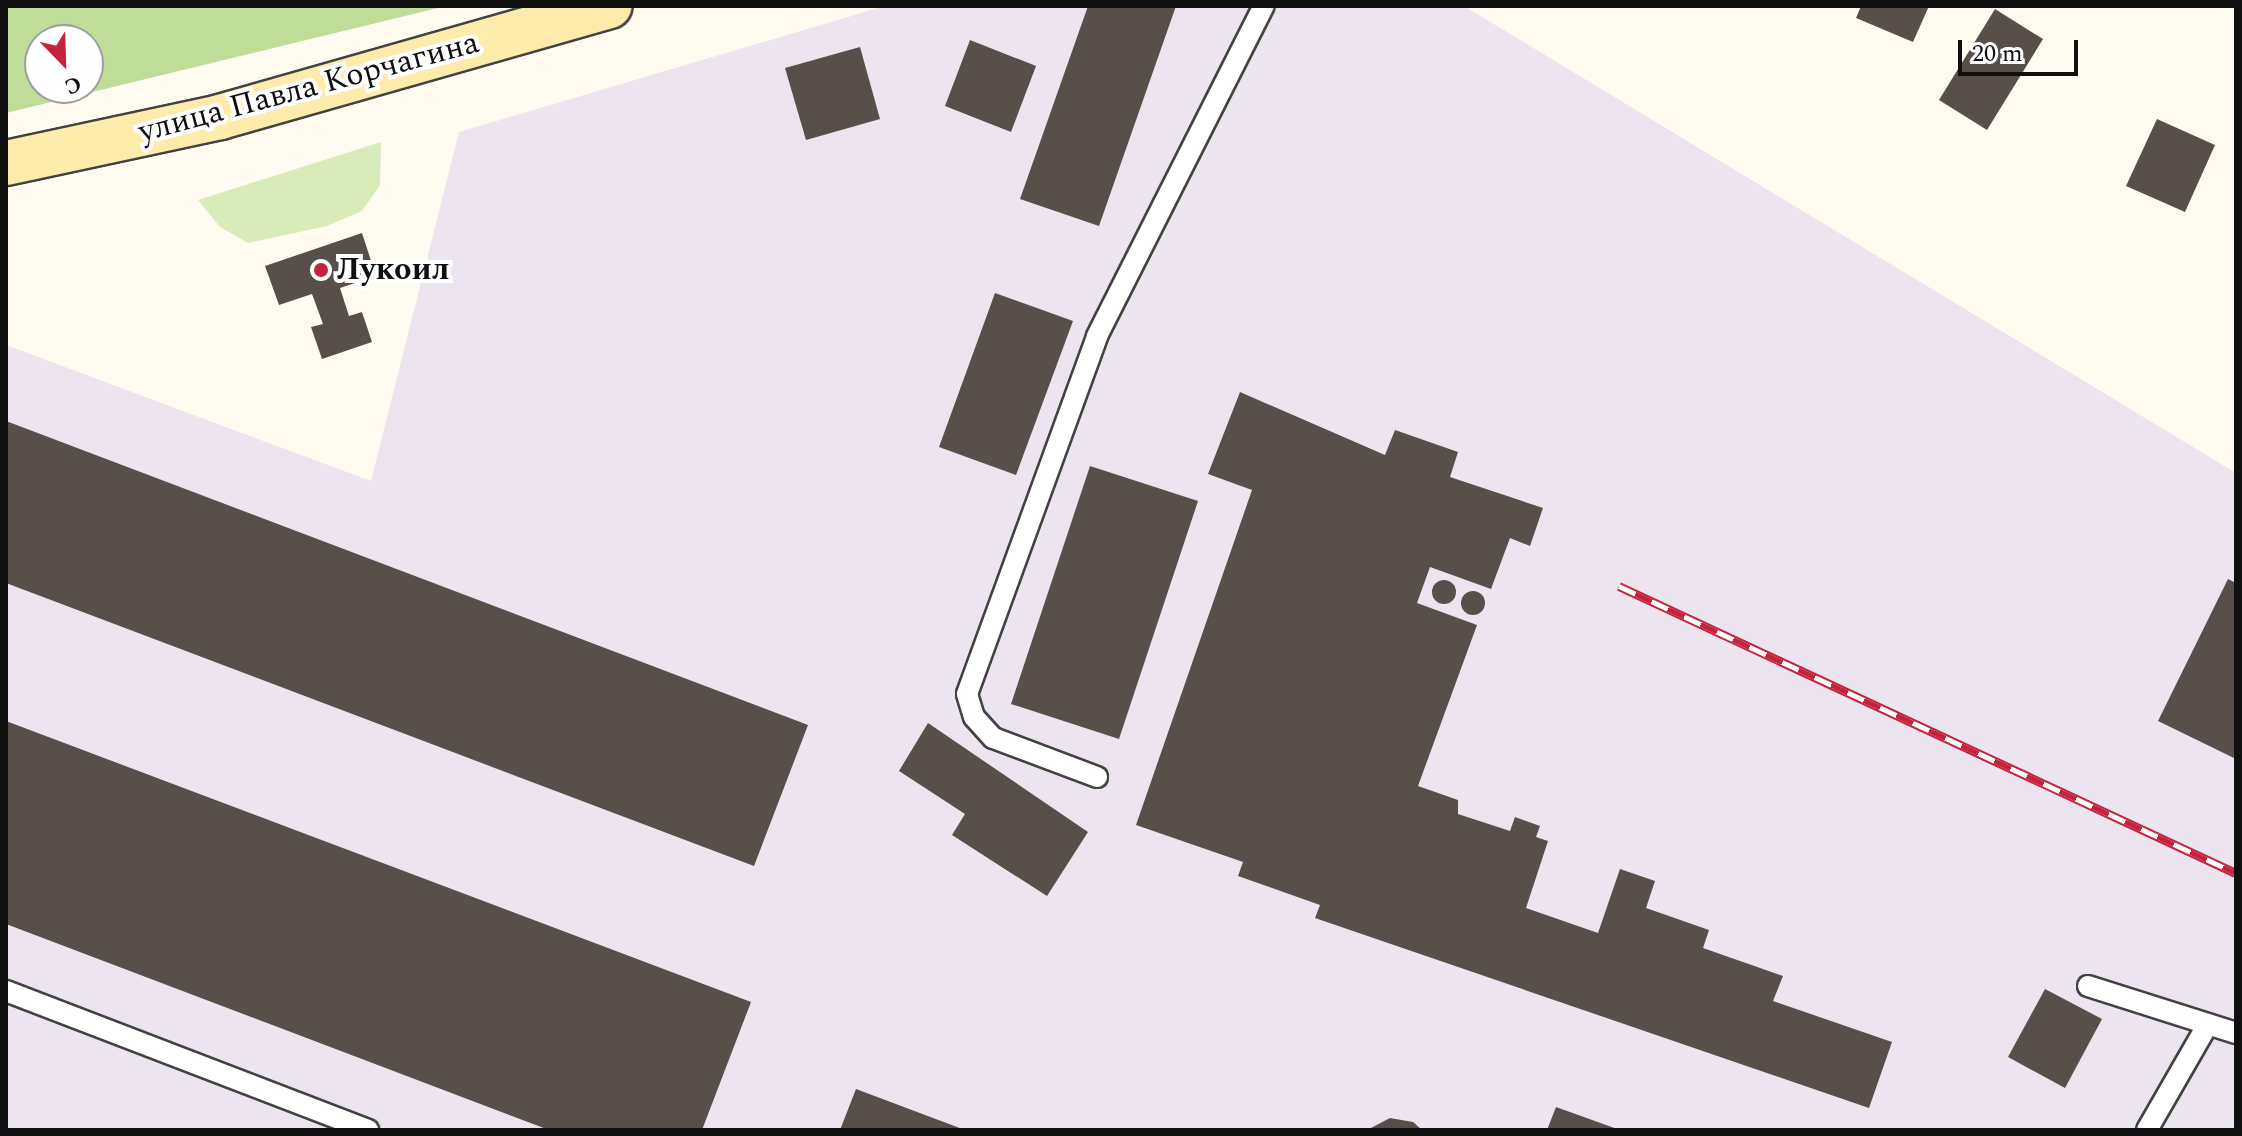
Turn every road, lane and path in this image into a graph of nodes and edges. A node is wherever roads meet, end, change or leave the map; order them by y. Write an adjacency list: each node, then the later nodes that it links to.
1 (609, 6): 3 (main road, улица Павла Корчагина)
2 (1264, 6): 4 (lane)
3 (6, 163)
4 (1097, 777)
5 (2088, 986): 7 (lane)
6 (6, 991): 9 (lane)
7 (2208, 1024): 8 (lane); 10 (lane)
8 (2236, 1033)
9 (368, 1130)
10 (2147, 1130)

